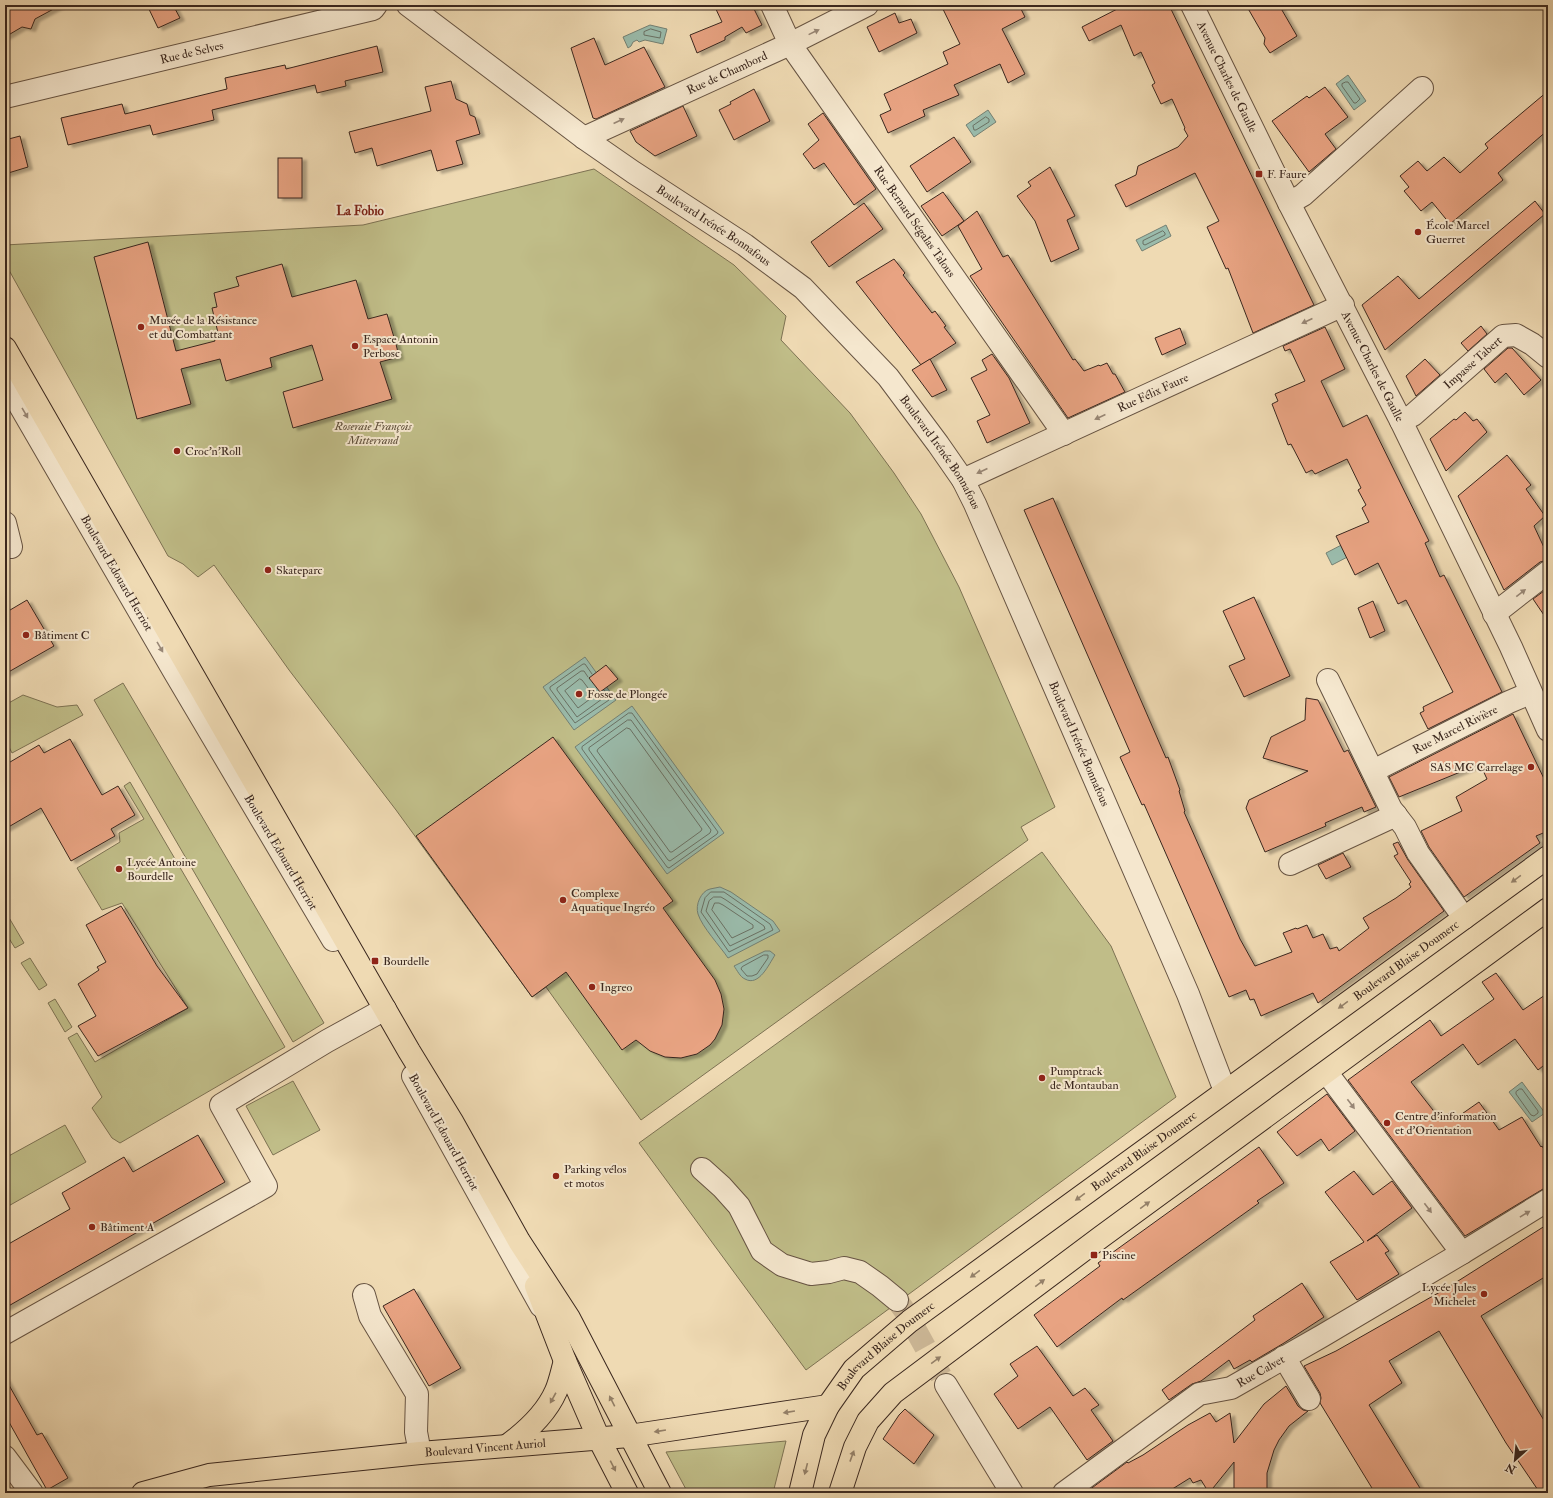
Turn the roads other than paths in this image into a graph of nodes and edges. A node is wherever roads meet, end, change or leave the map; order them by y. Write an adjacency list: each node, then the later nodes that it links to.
1 (376, 5): 8 (street, Rue de Selves)
2 (408, 5): 9 (street, Boulevard Irénée Bonnafous)
3 (772, 5): 6 (street, Rue Bernard Ségalas Talous)
4 (868, 5): 6 (street, Rue de Chambord, one-way to 4)
5 (1192, 5): 10 (street, Avenue Charles de Gaulle)
6 (790, 44): 9 (street, Rue de Chambord, one-way to 6); 16 (street, Rue Bernard Ségalas Talous)
7 (1422, 88): 10 (street)
8 (5, 97)
9 (584, 138): 17 (street, Boulevard Irénée Bonnafous)
10 (1289, 203): 11 (street, Avenue Charles de Gaulle)
11 (1342, 305): 15 (street, Avenue Charles de Gaulle); 16 (street, Rue Félix Faure, one-way to 16)
12 (5, 348): 31 (main road, Boulevard Edouard Herriot)
13 (1548, 357): 15 (street, Impasse Tabert)
14 (5, 380): 31 (street, Boulevard Edouard Herriot, one-way to 31)
15 (1401, 421): 21 (street, Avenue Charles de Gaulle)
16 (1064, 434): 17 (street, Rue Félix Faure, one-way to 17)
17 (963, 480): 33 (street, Boulevard Irénée Bonnafous)
18 (5, 523): 19 (street)
19 (10, 547)
20 (1548, 572): 21 (street, one-way to 20)
21 (1494, 614): 23 (street, Avenue Charles de Gaulle)
22 (1328, 680): 25 (street)
23 (1530, 693): 24 (street, Avenue Charles de Gaulle); 25 (street, Rue Marcel Rivière)
24 (1548, 730)
25 (1376, 770): 26 (street)
26 (1396, 815): 28 (street); 30 (street)
27 (1548, 857): 30 (main road, Boulevard Blaise Doumerc, one-way to 30)
28 (1290, 864)
29 (1548, 909): 32 (main road)
30 (1464, 918): 33 (main road, Boulevard Blaise Doumerc, one-way to 33)
31 (381, 1011): 36 (main road, Boulevard Edouard Herriot); 40 (street, Boulevard Edouard Herriot); 41 (street)
32 (1327, 1072): 37 (street, one-way to 37); 57 (main road, one-way to 32)
33 (1225, 1091): 46 (main road, Boulevard Blaise Doumerc, one-way to 46)
34 (702, 1169): 39 (street)
35 (1548, 1200): 37 (street, Rue Calvet, one-way to 35)
36 (519, 1241): 40 (main road, Boulevard Edouard Herriot); 47 (main road, Boulevard Edouard Herriot, one-way to 36)
37 (1462, 1253): 42 (street, Rue Calvet)
38 (364, 1295): 50 (street)
39 (897, 1300)
40 (553, 1327): 43 (main road, Boulevard Edouard Herriot)
41 (5, 1333)
42 (1284, 1357): 45 (street); 59 (street, Rue Calvet)
43 (565, 1361): 48 (main road, Boulevard Edouard Herriot); 49 (main road, one-way to 49)
44 (946, 1385): 58 (street)
45 (1309, 1399)
46 (828, 1406): 47 (main road, Boulevard Vincent Auriol, one-way to 47); 56 (main road, Boulevard Blaise Doumerc, one-way to 56)
47 (629, 1436): 48 (main road, Boulevard Vincent Auriol); 55 (main road, Boulevard Edouard Herriot)
48 (599, 1438): 49 (main road, Boulevard Vincent Auriol); 54 (main road, Boulevard Edouard Herriot, one-way to 54)
49 (508, 1445): 50 (main road, Boulevard Vincent Auriol)
50 (420, 1453): 53 (main road, Boulevard Vincent Auriol)
51 (5, 1457): 52 (street)
52 (32, 1493)
53 (144, 1493)
54 (627, 1493)
55 (660, 1493)
56 (800, 1493)
57 (840, 1493)
58 (1012, 1493)
59 (1064, 1493)

